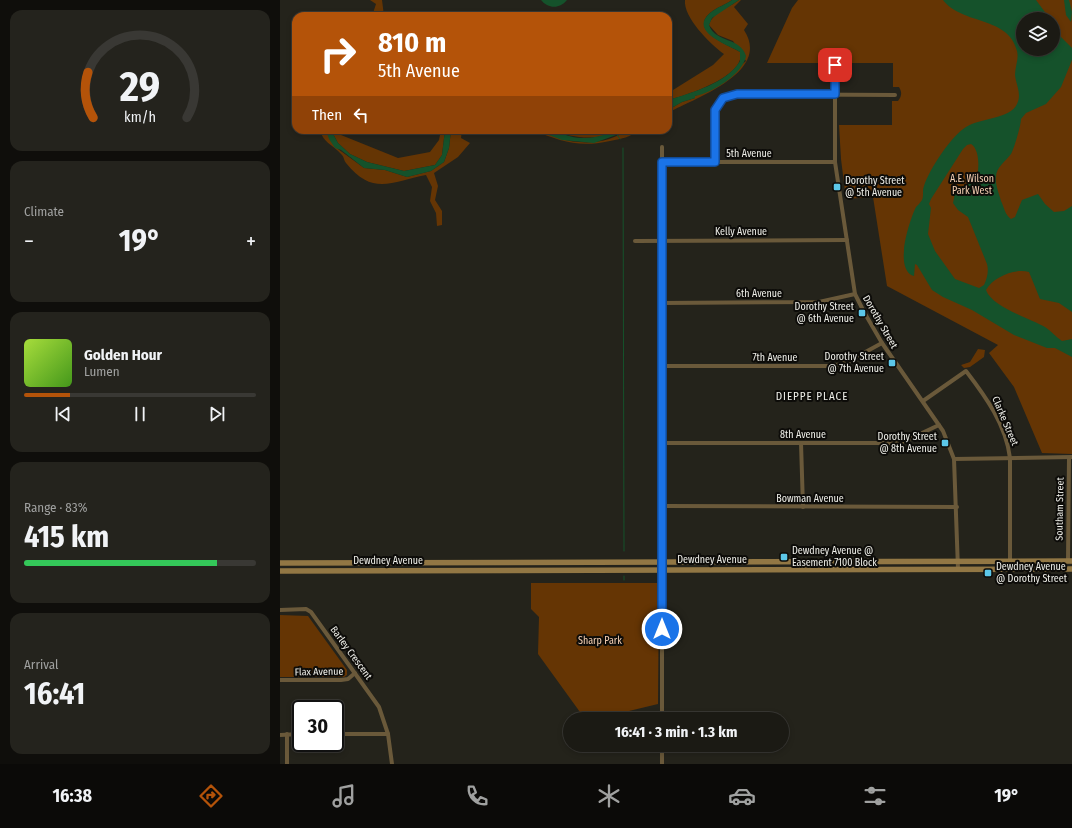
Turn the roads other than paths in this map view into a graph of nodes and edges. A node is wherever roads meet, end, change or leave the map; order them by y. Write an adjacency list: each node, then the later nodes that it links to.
1 (835, 65): 2 (street, Dorothy Street)
2 (835, 94): 3 (street); 6 (street); 7 (street, Dorothy Street)
3 (895, 95)
4 (662, 147): 5 (street)
5 (662, 162): 6 (street, 5th Avenue); 10 (street)
6 (715, 162): 7 (street, 5th Avenue)
7 (835, 162): 8 (street, Dorothy Street)
8 (847, 240): 10 (street, Kelly Avenue); 11 (street, Dorothy Street)
9 (635, 241): 10 (street, Kelly Avenue)
10 (663, 241): 12 (street)
11 (855, 294): 12 (street, 6th Avenue); 13 (street, Dorothy Street)
12 (662, 303): 14 (street)
13 (882, 343): 14 (street, 7th Avenue); 15 (street, Dorothy Street)
14 (663, 366): 17 (street)
15 (923, 401): 16 (street, Dorothy Street); 19 (street, Clarke Street)
16 (939, 425): 18 (street, 8th Avenue); 21 (street, Dorothy Street)
17 (663, 443): 18 (street, 8th Avenue); 22 (street)
18 (802, 443): 23 (street)
19 (1010, 458): 20 (street); 21 (street); 27 (street, Clarke Street)
20 (1070, 458): 28 (street, Southam Street)
21 (954, 459): 24 (street, Dorothy Street)
22 (663, 506): 23 (street, Bowman Avenue); 25 (street)
23 (803, 507): 24 (street, Bowman Avenue)
24 (957, 507): 26 (street, Dorothy Street)
25 (662, 561): 26 (main road, Dewdney Avenue); 29 (main road, Dewdney Avenue); 30 (street)
26 (959, 561): 27 (main road, Dewdney Avenue); 31 (street, Dorothy Street)
27 (1010, 561): 28 (main road, Dewdney Avenue)
28 (1070, 561)
29 (280, 563)
30 (663, 569): 31 (main road, Dewdney Avenue); 33 (main road, Dewdney Avenue); 37 (street)
31 (958, 569): 32 (main road, Dewdney Avenue)
32 (1072, 569)
33 (280, 571)
34 (280, 610): 35 (street, Barley Crescent)
35 (355, 673): 36 (street, Flax Avenue); 42 (street, Barley Crescent)
36 (280, 680)
37 (662, 712)
38 (280, 734): 39 (street)
39 (287, 734): 40 (street); 44 (street)
40 (292, 734)
41 (344, 734): 42 (street)
42 (388, 734): 45 (street, Barley Crescent)
43 (662, 752): 46 (street)
44 (287, 764)
45 (392, 764)
46 (662, 764)

